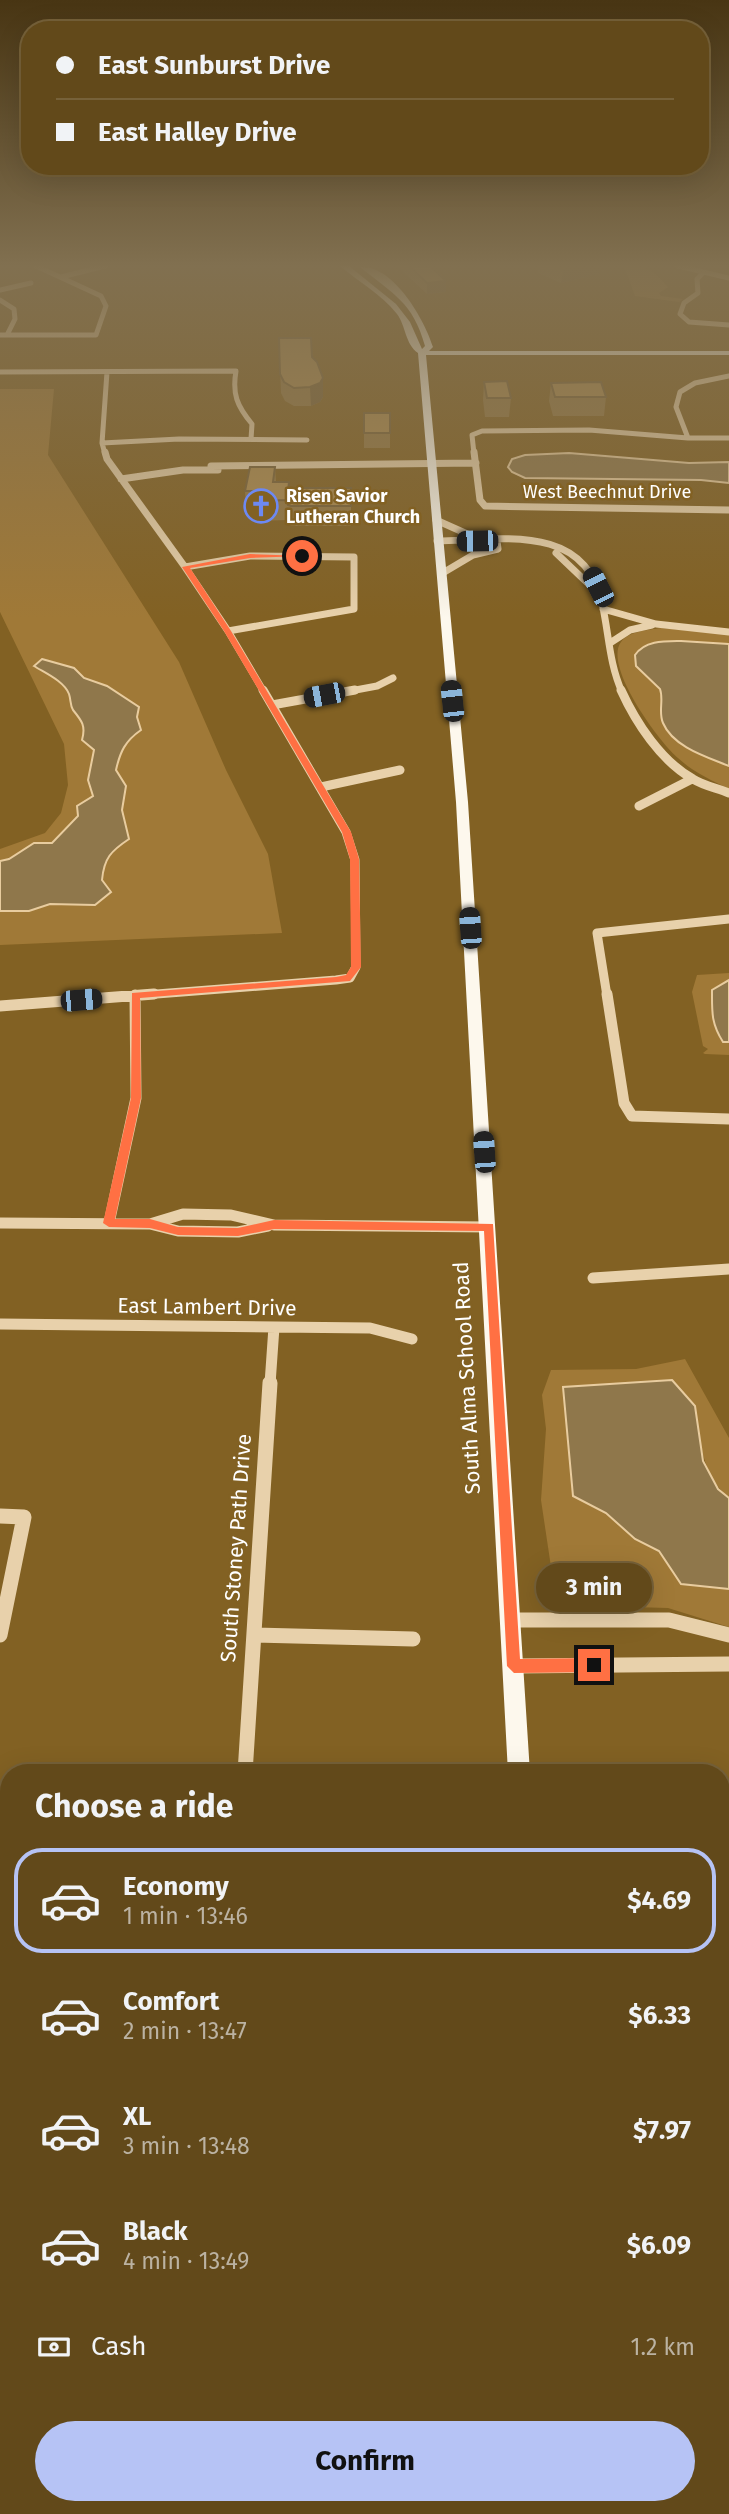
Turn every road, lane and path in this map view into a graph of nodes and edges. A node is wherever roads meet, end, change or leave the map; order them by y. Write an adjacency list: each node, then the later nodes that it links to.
1 (106, 383): 11 (street)
2 (233, 383): 8 (street)
3 (425, 383): 12 (main road, South Alma School Road)
4 (685, 383): 6 (street)
5 (698, 383): 6 (street)
6 (691, 385): 9 (street)
7 (729, 438): 9 (street)
8 (251, 439): 10 (street); 11 (street)
9 (688, 439): 14 (street)
10 (307, 440)
11 (102, 443): 16 (street)
12 (432, 465): 13 (street); 14 (street); 18 (main road, South Alma School Road)
13 (209, 466): 15 (street); 15 (street)
14 (476, 466): 17 (street, West Beechnut Drive)
15 (155, 474): 16 (street)
16 (121, 479): 21 (street)
17 (729, 510)
18 (436, 520): 19 (main road, South Alma School Road); 20 (street)
19 (438, 545): 20 (street); 22 (main road, South Alma School Road)
20 (497, 545): 22 (street); 23 (street)
21 (185, 567): 25 (street); 25 (street)
22 (441, 574): 45 (main road, South Alma School Road)
23 (604, 609): 24 (street); 27 (street)
24 (656, 624): 26 (street); 27 (street)
25 (228, 631): 29 (street)
26 (729, 632)
27 (610, 643): 31 (street)
28 (393, 678): 29 (street)
29 (272, 705): 32 (street)
30 (400, 770): 32 (street)
31 (692, 779): 33 (street); 34 (street)
32 (321, 787): 37 (street)
33 (729, 793)
34 (639, 806)
35 (729, 919): 36 (street)
36 (597, 933): 39 (street)
37 (135, 995): 38 (street); 42 (street)
38 (0, 1006)
39 (729, 1119)
40 (213, 1215): 43 (street); 44 (street); 46 (street)
41 (0, 1223): 42 (street)
42 (109, 1223): 43 (street)
43 (150, 1224): 46 (street)
44 (274, 1224): 45 (street); 46 (street)
45 (489, 1227): 53 (main road, South Alma School Road)
46 (212, 1231)
47 (729, 1269): 48 (street)
48 (593, 1278)
49 (0, 1324): 50 (street, East Lambert Drive)
50 (274, 1327): 51 (street, East Lambert Drive); 56 (street, South Stoney Path Drive)
51 (412, 1339)
52 (0, 1516): 55 (street)
53 (511, 1620): 54 (street); 59 (main road, South Alma School Road)
54 (729, 1634)
55 (0, 1635)
56 (255, 1635): 57 (street); 60 (street, South Stoney Path Drive)
57 (413, 1639)
58 (729, 1664): 59 (street)
59 (514, 1666): 61 (main road, South Alma School Road)
60 (246, 1764)
61 (519, 1764)

